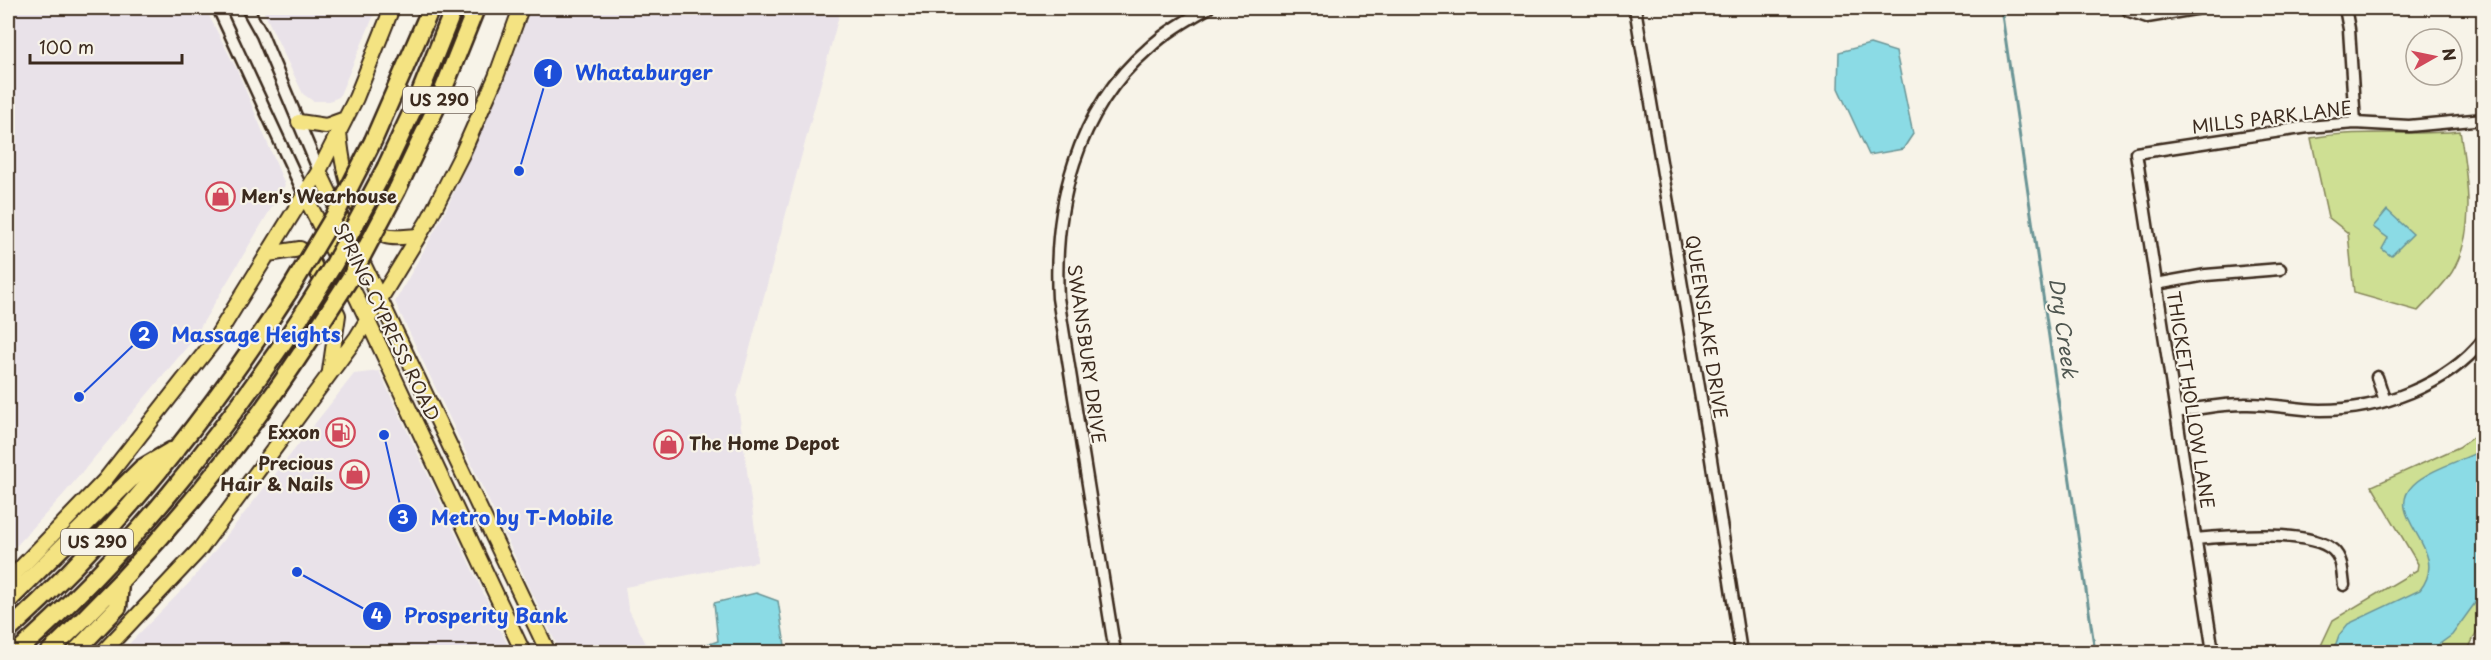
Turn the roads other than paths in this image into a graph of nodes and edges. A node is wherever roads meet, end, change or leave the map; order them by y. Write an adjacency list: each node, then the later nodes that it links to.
1 (218, 8): 19 (street, SPRING CYPRESS ROAD)
2 (247, 8): 14 (street, SPRING CYPRESS ROAD)
3 (392, 8): 16 (main road)
4 (431, 8): 31 (highway, US 290, bridge)
5 (454, 8): 40 (highway, bridge)
6 (476, 8): 34 (highway, US 290, bridge)
7 (521, 8): 20 (main road)
8 (1208, 8): 46 (street, SWANSBURY DRIVE)
9 (1635, 8): 47 (street, QUEENSLAKE DRIVE)
10 (2201, 8): 12 (street)
11 (2345, 8): 15 (street)
12 (2128, 9)
13 (2484, 118): 15 (street, MILLS PARK LANE)
14 (299, 122): 16 (main road); 18 (street, SPRING CYPRESS ROAD)
15 (2355, 123): 17 (street, MILLS PARK LANE)
16 (342, 124): 18 (main road); 20 (main road)
17 (2136, 153): 23 (street, THICKET HOLLOW LANE)
18 (319, 171): 19 (main road); 24 (main road, SPRING CYPRESS ROAD)
19 (305, 196): 21 (main road); 25 (main road, SPRING CYPRESS ROAD)
20 (418, 236): 24 (main road)
21 (268, 254): 27 (main road); 33 (main road)
22 (2280, 269): 23 (street)
23 (2156, 284): 30 (street, THICKET HOLLOW LANE)
24 (380, 297): 25 (main road); 35 (main road, SPRING CYPRESS ROAD)
25 (367, 320): 27 (main road); 37 (main road, SPRING CYPRESS ROAD)
26 (2484, 339): 29 (street)
27 (330, 373): 43 (main road)
28 (2378, 377): 29 (street)
29 (2385, 401): 30 (street)
30 (2176, 412): 32 (street, THICKET HOLLOW LANE)
31 (180, 446): 38 (highway); 39 (highway, US 290)
32 (2195, 539): 36 (street); 48 (street, THICKET HOLLOW LANE)
33 (8, 580)
34 (120, 582): 41 (highway, US 290); 42 (highway)
35 (515, 584): 37 (main road); 45 (main road, SPRING CYPRESS ROAD)
36 (2344, 585)
37 (496, 596): 44 (main road, SPRING CYPRESS ROAD)
38 (8, 601)
39 (8, 631)
40 (17, 652)
41 (49, 652)
42 (75, 652)
43 (103, 652)
44 (523, 652)
45 (548, 652)
46 (1115, 652)
47 (1741, 652)
48 (2213, 652)

